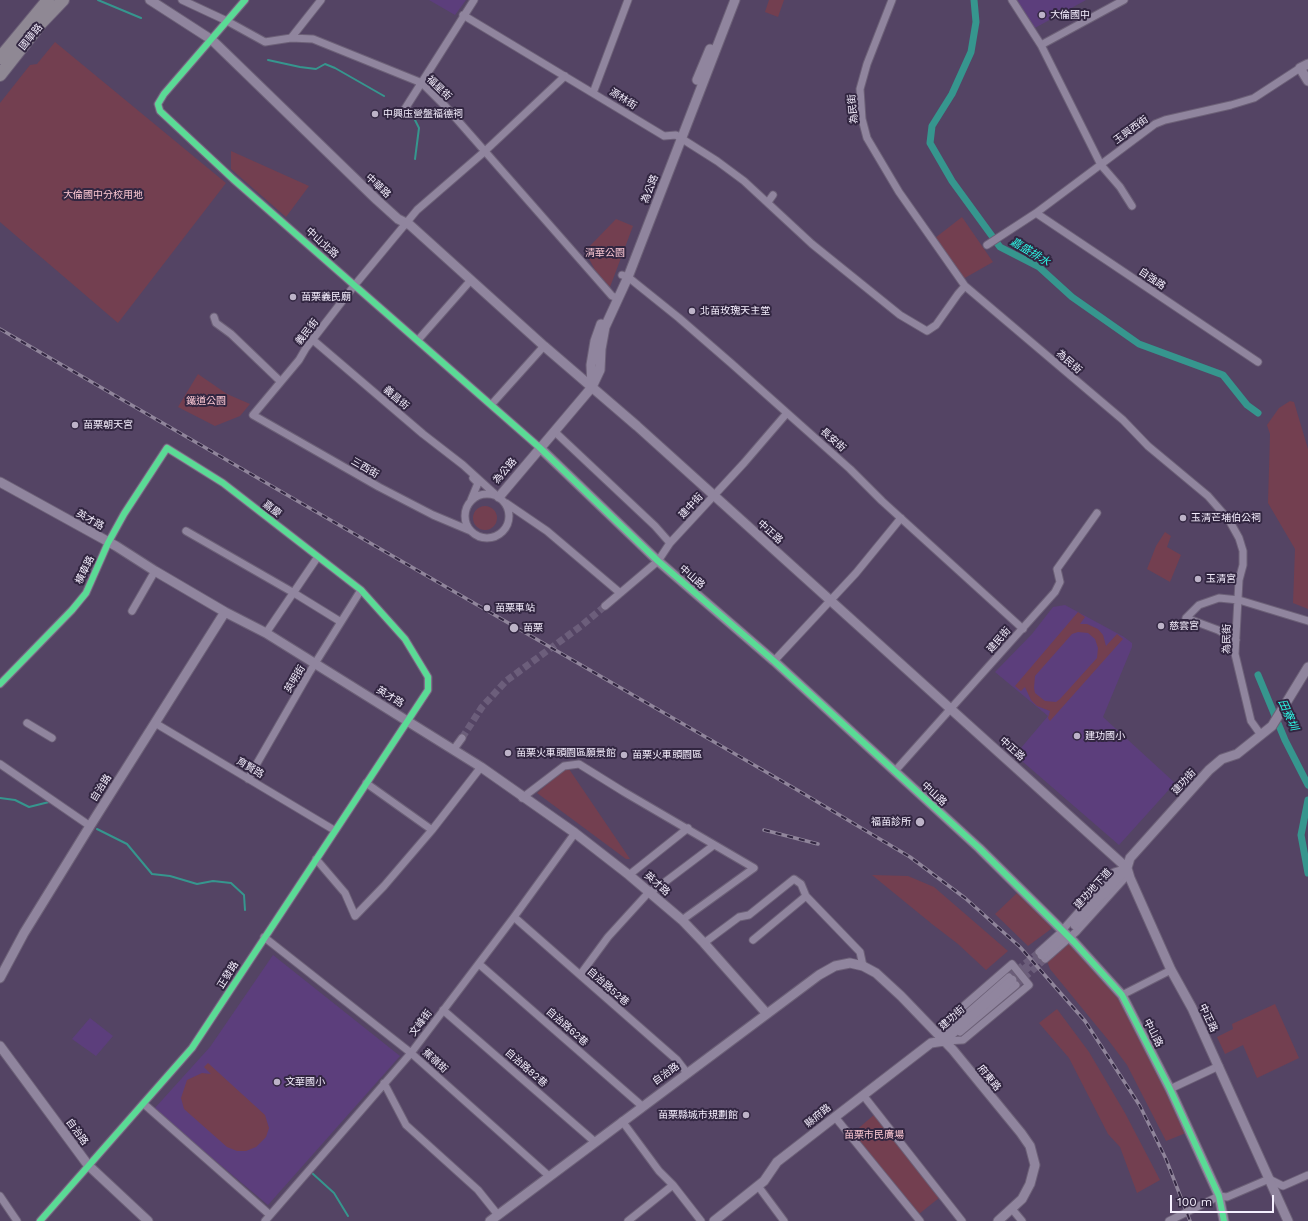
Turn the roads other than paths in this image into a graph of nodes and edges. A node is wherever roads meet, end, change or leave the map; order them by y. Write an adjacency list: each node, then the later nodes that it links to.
1 (48, 0): 19 (main road, 國華路)
2 (63, 0): 21 (main road, 國華路)
3 (150, 0): 17 (street, 中華路)
4 (182, 0): 15 (street, 福星街)
5 (245, 0): 15 (street, 中山北路)
6 (320, 0): 16 (street)
7 (474, 0): 14 (street)
8 (628, 0): 25 (street)
9 (729, 0): 27 (street, 為公路)
10 (735, 0): 27 (street, 為公路)
11 (892, 0): 39 (street, 為民街)
12 (1012, 0): 18 (street)
13 (1124, 0): 18 (street)
14 (463, 15): 22 (street, 源林街); 24 (street)
15 (227, 21): 16 (street, 福星街); 17 (street, 中山北路)
16 (291, 38): 24 (street, 福星街)
17 (212, 40): 34 (street, 中華路); 38 (street, 中山北路)
18 (1041, 45): 29 (street)
19 (0, 58)
20 (1304, 66): 23 (street); 29 (street, 玉興西街)
21 (0, 75)
22 (565, 76): 25 (street, 源林街); 28 (street, 義民街)
23 (1308, 81)
24 (422, 83): 26 (street); 28 (street, 福星街)
25 (593, 93): 27 (street, 源林街)
26 (401, 115)
27 (679, 137): 31 (street, 源林街); 36 (street, 為公路)
28 (484, 152): 34 (street, 義民街); 40 (street, 福星街)
29 (1101, 164): 32 (street); 33 (street, 玉興西街)
30 (773, 195): 31 (street)
31 (768, 202): 39 (street, 源林街)
32 (1132, 206)
33 (1036, 213): 35 (street, 玉興西街); 45 (street, 自強路)
34 (406, 223): 37 (street, 中華路); 38 (street, 義民街)
35 (987, 246)
36 (625, 276): 40 (street, 為公路); 49 (street, 長安街)
37 (471, 280): 43 (street); 44 (street, 中華路)
38 (354, 286): 42 (street, 義民街); 43 (street, 中山北路)
39 (965, 286): 72 (street, 為民街)
40 (615, 297): 47 (street, 為公路)
41 (214, 318): 46 (street)
42 (313, 340): 46 (street, 義民街); 54 (street, 義昌街)
43 (418, 340): 48 (street, 中山北路)
44 (544, 346): 47 (street, 中華路); 48 (street)
45 (1258, 362)
46 (280, 381): 50 (street, 義民街)
47 (592, 387): 51 (street, 為公路); 57 (street, 中正路)
48 (491, 405): 52 (street, 中山北路)
49 (787, 413): 57 (street, 建中街); 61 (street, 長安街)
50 (253, 415): 63 (street, 三西街)
51 (554, 431): 52 (street, 為公路); 65 (street)
52 (539, 447): 56 (street, 為公路); 67 (street, 中山路)
53 (167, 448): 64 (street, 橫車路); 66 (street, 嘉慶)
54 (468, 469): 56 (street, 義昌街); 58 (street)
55 (0, 482): 64 (street, 英才路)
56 (497, 496): 58 (street, 為公路); 59 (street, 為公路)
57 (713, 496): 65 (street, 建中街); 73 (street, 中正路)
58 (471, 500): 63 (street)
59 (506, 503): 63 (street); 70 (street, 為公路)
60 (1097, 513): 79 (street, 建民街)
61 (901, 518): 73 (street); 79 (street, 長安街)
62 (186, 531): 71 (street)
63 (471, 531)
64 (108, 543): 68 (street, 英才路); 85 (street, 橫車路)
65 (670, 543): 67 (street, 建中街)
66 (317, 558): 69 (street, 嘉慶); 71 (street)
67 (658, 561): 70 (street, 建中街); 82 (street, 中山路)
68 (155, 571): 75 (street); 76 (street, 英才路)
69 (361, 590): 78 (street, 英明街); 87 (street, 嘉慶)
70 (619, 592): 74 (street, 建中街)
71 (294, 593): 78 (street); 80 (street)
72 (1239, 600): 77 (street); 81 (street, 為民街); 81 (street)
73 (831, 601): 82 (street); 86 (street, 中正路)
74 (605, 606)
75 (132, 610)
76 (225, 612): 80 (street, 英才路); 89 (street, 自治路)
77 (1308, 621)
78 (341, 622): 83 (street, 英明街)
79 (1023, 629): 86 (street, 建民街)
80 (266, 633): 83 (street, 英才路)
81 (1236, 640): 90 (street, 為民街)
82 (774, 661): 96 (street, 中山路)
83 (315, 664): 87 (street, 英才路); 97 (street, 英明街)
84 (1308, 667): 90 (street, 建功街)
85 (0, 684)
86 (951, 710): 96 (street, 建民街); 107 (street, 中正路)
87 (407, 720): 93 (street, 英才路); 98 (street, 正發路)
88 (27, 723): 91 (street)
89 (155, 723): 97 (street, 育賢路); 100 (street, 自治路)
90 (1261, 735): 107 (street, 建功街)
91 (52, 738)
92 (462, 738): 93 (street)
93 (454, 749): 95 (street, 英才路)
94 (0, 764): 100 (street)
95 (481, 767): 99 (street, 英才路); 103 (street)
96 (895, 771): 114 (street, 中山路)
97 (248, 779): 102 (street, 育賢路)
98 (366, 783): 102 (street, 正發路); 103 (street)
99 (522, 798): 101 (street); 104 (street, 英才路)
100 (90, 825): 123 (street, 自治路)
101 (688, 828): 105 (street); 108 (street)
102 (334, 830): 106 (street, 正發路)
103 (432, 830): 106 (street)
104 (575, 833): 108 (street, 英才路); 111 (street, 文峰街)
105 (714, 845): 109 (street); 112 (street)
106 (316, 859): 115 (street, 正發路)
107 (1128, 868): 113 (street, 建功地下道); 114 (street); 114 (street); 121 (street, 中正路)
108 (629, 875): 109 (street, 英才路)
109 (649, 892): 112 (street, 英才路); 122 (street)
110 (806, 896): 116 (street); 117 (street); 120 (street)
111 (514, 917): 119 (street, 文峰街); 122 (street, 自治路52巷)
112 (682, 920): 117 (street, 英才路)
113 (1075, 925)
114 (1065, 935): 118 (street); 125 (street, 中山路)
115 (264, 937): 130 (street, 蕉嶺街); 136 (street, 正發路)
116 (753, 940)
117 (704, 943): 127 (street, 英才路)
118 (1042, 955)
119 (479, 964): 126 (street, 文峰街); 137 (street, 自治路62巷)
120 (863, 966): 127 (street, 自治路); 128 (street, 府東路)
121 (1171, 970): 125 (street); 131 (street, 中正路)
122 (580, 975): 132 (street, 自治路52巷)
123 (0, 978)
124 (1012, 981): 128 (street, 建功街)
125 (1122, 995): 134 (street, 中山路)
126 (443, 1010): 130 (street, 文峰街); 140 (street, 自治路82巷)
127 (767, 1014): 132 (street, 自治路)
128 (944, 1041): 128 (street); 135 (street, 縣府路); 149 (street, 府東路)
129 (0, 1046): 141 (street, 自治路)
130 (410, 1053): 133 (street, 文峰街); 143 (street, 蕉嶺街)
131 (1219, 1066): 134 (street); 144 (street, 中正路)
132 (686, 1073): 137 (street, 自治路)
133 (384, 1083): 150 (street, 文峰街); 151 (street)
134 (1170, 1089): 148 (street, 中山路)
135 (863, 1095): 138 (street, 縣府路); 162 (street)
136 (144, 1104): 141 (street, 正發路); 150 (street)
137 (642, 1106): 139 (street, 自治路)
138 (835, 1117): 146 (street, 縣府路); 161 (street)
139 (622, 1121): 140 (street, 自治路); 145 (street)
140 (595, 1142): 143 (street, 自治路)
141 (88, 1165): 153 (street, 正發路); 154 (street, 自治路)
142 (1308, 1175): 144 (street)
143 (549, 1176): 151 (street, 自治路)
144 (1269, 1179): 148 (street); 167 (street, 中正路)
145 (673, 1185): 157 (street); 158 (street)
146 (758, 1186): 159 (street, 縣府路); 160 (street)
147 (0, 1196): 152 (street)
148 (1219, 1196): 165 (street); 166 (street, 中山路)
149 (1012, 1209): 163 (street, 府東路); 164 (street)
150 (270, 1215): 155 (street, 文峰街)
151 (498, 1215): 156 (street, 自治路)
152 (18, 1221)
153 (40, 1221)
154 (148, 1221)
155 (265, 1221)
156 (490, 1221)
157 (628, 1221)
158 (701, 1221)
159 (714, 1221)
160 (784, 1221)
161 (920, 1221)
162 (962, 1221)
163 (998, 1221)
164 (1022, 1221)
165 (1169, 1221)
166 (1224, 1221)
167 (1288, 1221)

